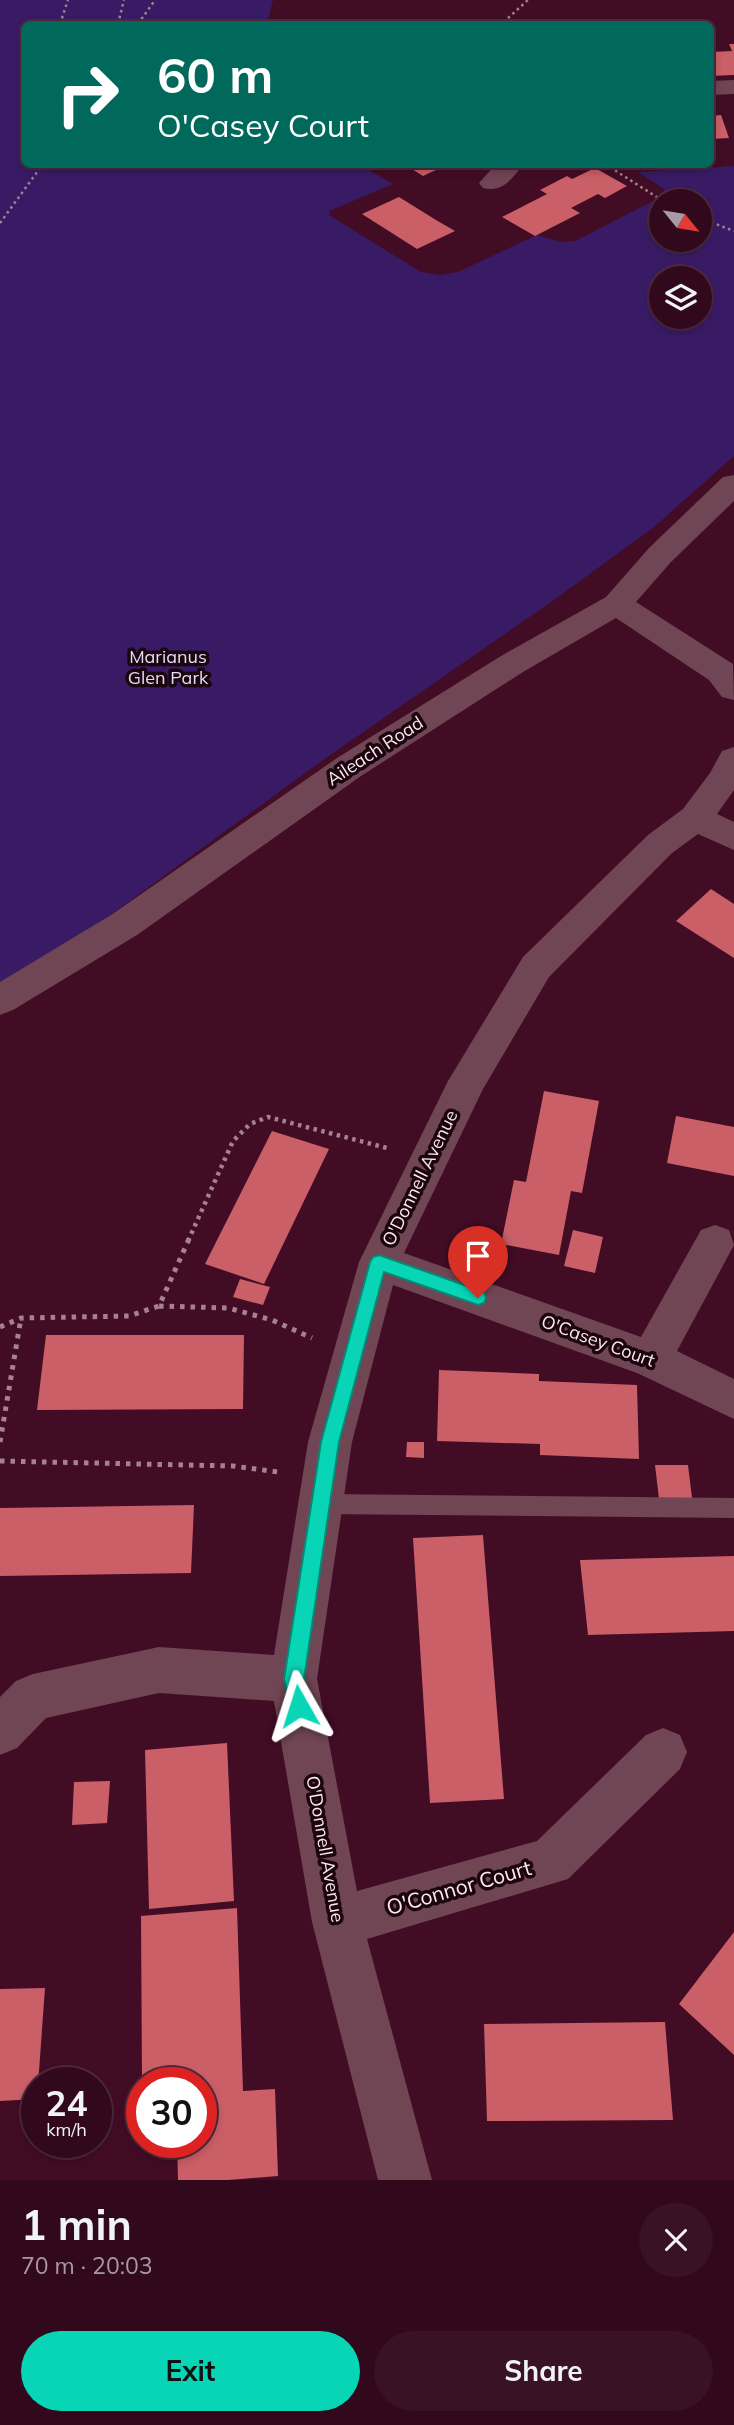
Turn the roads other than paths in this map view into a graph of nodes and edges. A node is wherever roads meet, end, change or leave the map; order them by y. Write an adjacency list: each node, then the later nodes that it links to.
1 (734, 87): 2 (street)
2 (714, 88)
3 (507, 168): 4 (street)
4 (492, 183)
5 (734, 484): 6 (street, Aileach Road)
6 (617, 604): 7 (street); 11 (street, Aileach Road)
7 (734, 689)
8 (734, 759): 9 (street, O'Donnell Avenue)
9 (695, 818): 10 (street); 13 (street, O'Donnell Avenue)
10 (734, 837)
11 (0, 1000)
12 (715, 1242): 14 (street)
13 (379, 1262): 14 (street, O'Casey Court); 16 (street, O'Donnell Avenue)
14 (651, 1359): 15 (street, O'Casey Court)
15 (734, 1400)
16 (323, 1491): 17 (lane); 18 (street, O'Donnell Avenue)
17 (734, 1508)
18 (294, 1679): 19 (street); 21 (street, O'Donnell Avenue)
19 (0, 1731)
20 (663, 1752): 21 (street, O'Connor Court)
21 (337, 1922): 22 (street, O'Donnell Avenue)
22 (405, 2180)

